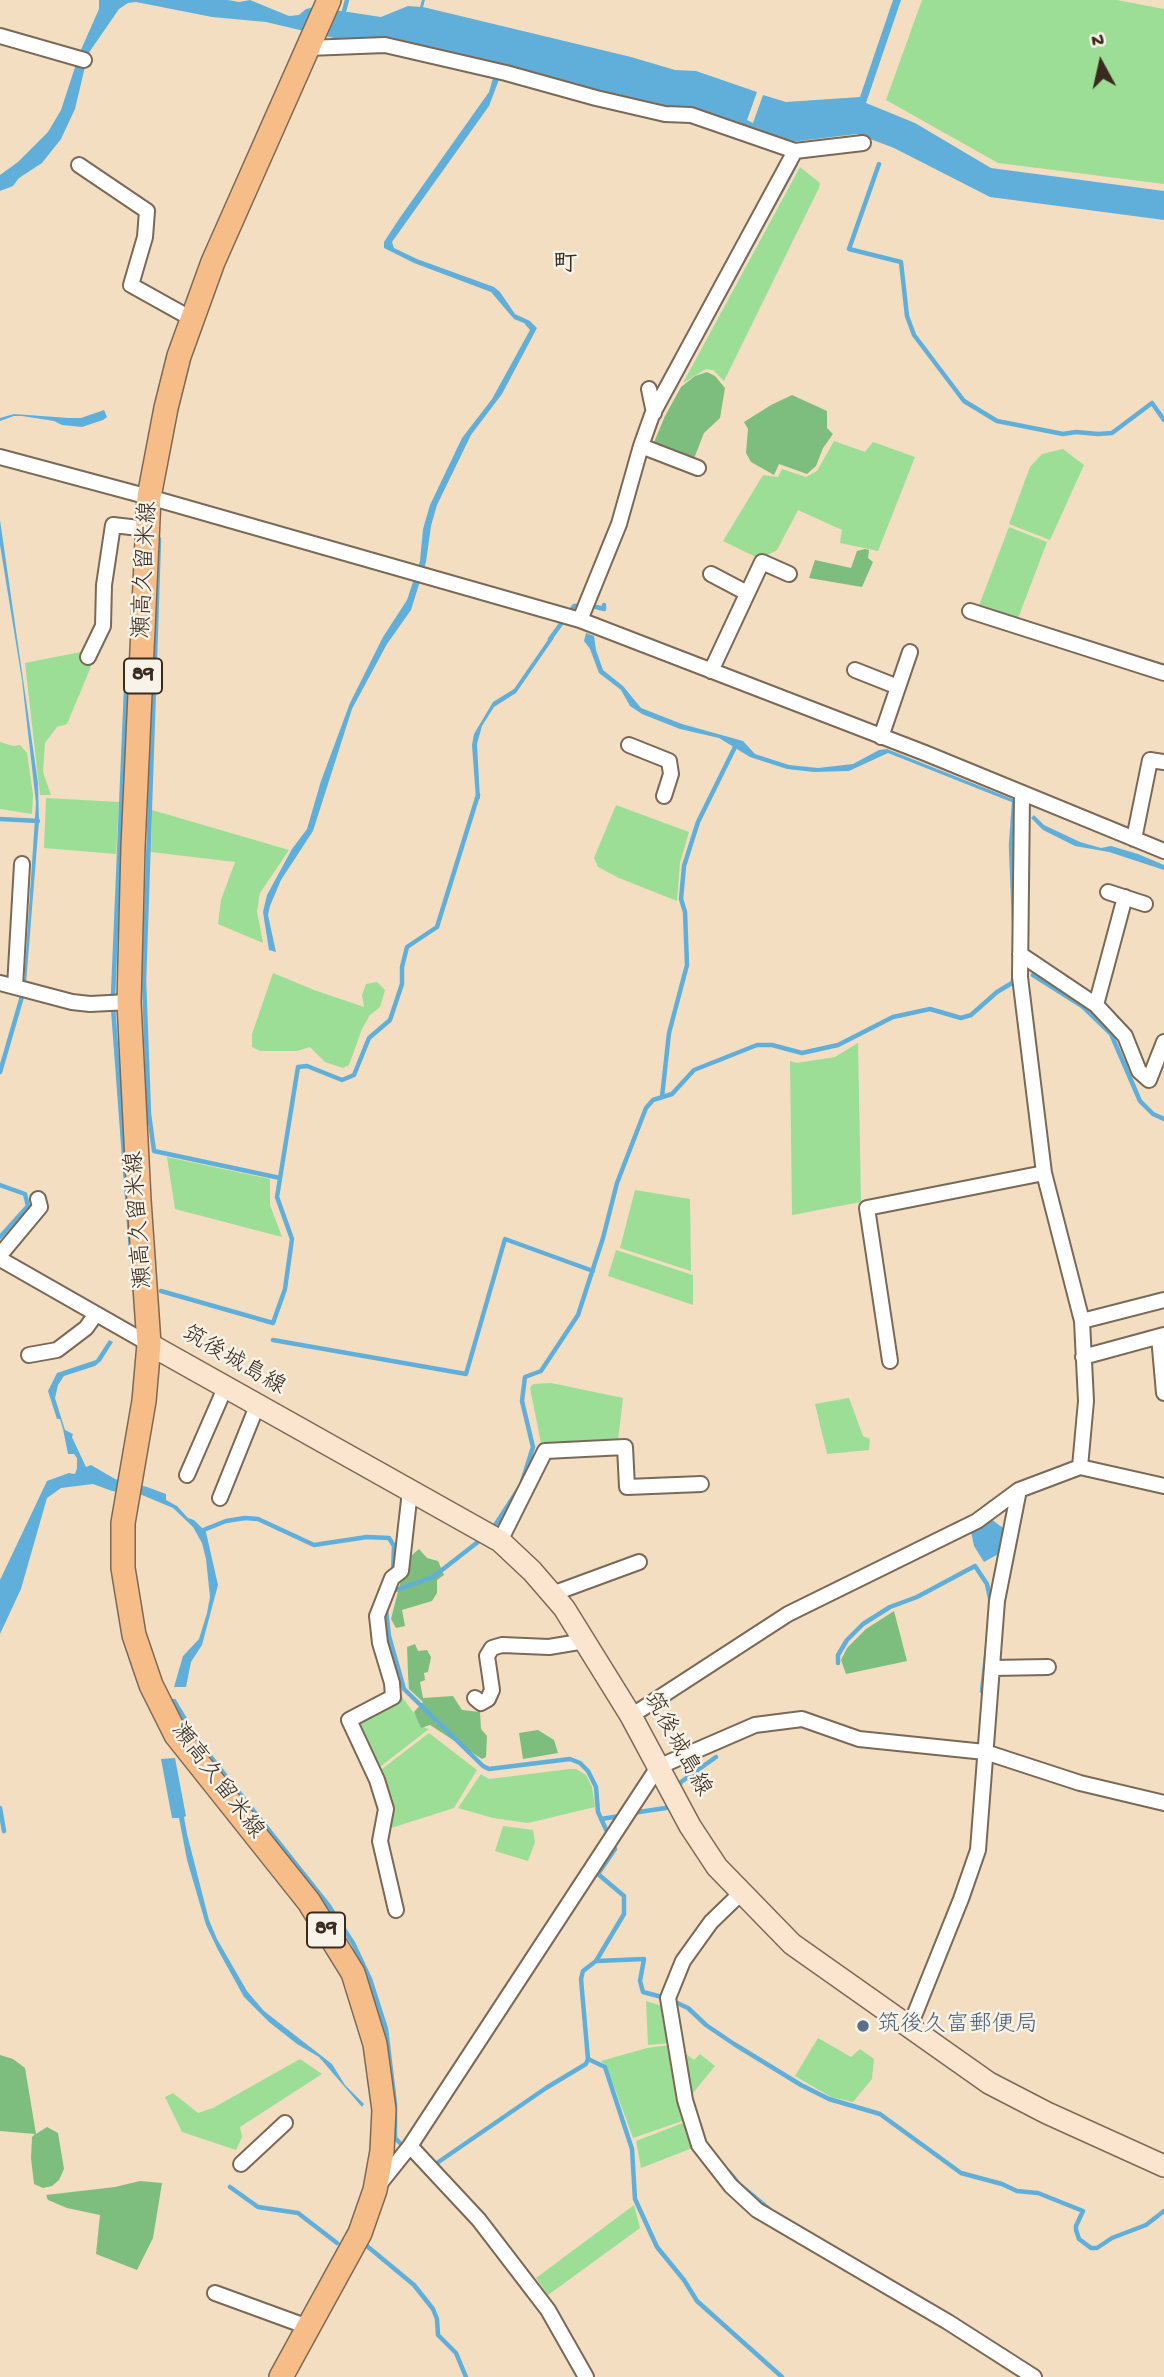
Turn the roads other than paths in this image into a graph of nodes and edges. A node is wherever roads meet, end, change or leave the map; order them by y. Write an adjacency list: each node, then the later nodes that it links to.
1 (328, 3): 3 (main road, 瀬高久留米線 / 89)
2 (0, 36): 4 (street)
3 (310, 42): 6 (street); 8 (main road, 瀬高久留米線 / 89)
4 (84, 60)
5 (863, 143): 6 (street)
6 (795, 150): 10 (street)
7 (79, 165): 8 (street)
8 (192, 320): 14 (main road, 瀬高久留米線 / 89)
9 (649, 389): 10 (street)
10 (653, 413): 11 (street)
11 (641, 446): 13 (street); 20 (street)
12 (0, 457): 14 (street)
13 (698, 468)
14 (149, 497): 15 (main road, 瀬高久留米線 / 89); 20 (street)
15 (148, 528): 22 (street); 40 (main road, 瀬高久留米線 / 89)
16 (711, 574): 18 (street)
17 (789, 574): 18 (street)
18 (747, 593): 24 (street)
19 (970, 611): 25 (street)
20 (580, 620): 24 (street)
21 (910, 652): 26 (street)
22 (88, 657)
23 (855, 670): 26 (street)
24 (711, 671): 27 (street)
25 (1164, 673)
26 (898, 687): 27 (street)
27 (881, 737): 30 (street)
28 (629, 746): 31 (street)
29 (1164, 762): 32 (street)
30 (1022, 794): 32 (street); 38 (street)
31 (664, 796)
32 (1133, 839): 33 (street)
33 (1164, 851)
34 (22, 864): 39 (street)
35 (1108, 892): 36 (street)
36 (1125, 897): 37 (street); 41 (street)
37 (1145, 904)
38 (1020, 954): 41 (street); 43 (street)
39 (7, 985): 40 (street)
40 (129, 1002): 50 (main road, 瀬高久留米線 / 89)
41 (1096, 1005): 42 (street)
42 (1164, 1042)
43 (1044, 1173): 48 (street); 53 (street)
44 (38, 1199): 45 (street)
45 (0, 1257): 47 (street)
46 (1164, 1300): 48 (street)
47 (96, 1314): 50 (street); 51 (street)
48 (1082, 1321): 52 (street)
49 (1161, 1336): 52 (street); 55 (street)
50 (149, 1344): 54 (street, 筑後城島線); 82 (main road, 瀬高久留米線 / 89)
51 (29, 1355)
52 (1083, 1357): 57 (street)
53 (890, 1361)
54 (225, 1388): 56 (street, 筑後城島線); 58 (street)
55 (1164, 1393)
56 (257, 1406): 62 (street, 筑後城島線); 63 (street)
57 (1080, 1467): 60 (street); 61 (street)
58 (187, 1475)
59 (701, 1484): 64 (street)
60 (1164, 1486)
61 (1020, 1490): 69 (street); 71 (street)
62 (410, 1491): 64 (street, 筑後城島線); 76 (street)
63 (220, 1498)
64 (500, 1541): 66 (street, 筑後城島線)
65 (639, 1562): 66 (street)
66 (552, 1594): 67 (street, 筑後城島線)
67 (585, 1641): 70 (street); 71 (street, 筑後城島線)
68 (1048, 1667): 69 (street)
69 (992, 1668): 72 (street)
70 (475, 1698)
71 (631, 1716): 73 (street, 筑後城島線)
72 (985, 1752): 73 (street); 74 (street); 77 (street)
73 (659, 1767): 75 (street, 筑後城島線); 79 (street)
74 (1164, 1803)
75 (740, 1894): 77 (street, 筑後城島線); 87 (street)
76 (396, 1910)
77 (910, 2026): 81 (street, 筑後城島線)
78 (285, 2123): 80 (street)
79 (410, 2146): 82 (street); 86 (street)
80 (241, 2164)
81 (1164, 2166)
82 (375, 2190): 84 (main road, 瀬高久留米線 / 89)
83 (215, 2293): 84 (street)
84 (308, 2327): 85 (main road, 瀬高久留米線 / 89)
85 (281, 2377)
86 (586, 2377)
87 (1034, 2377)

